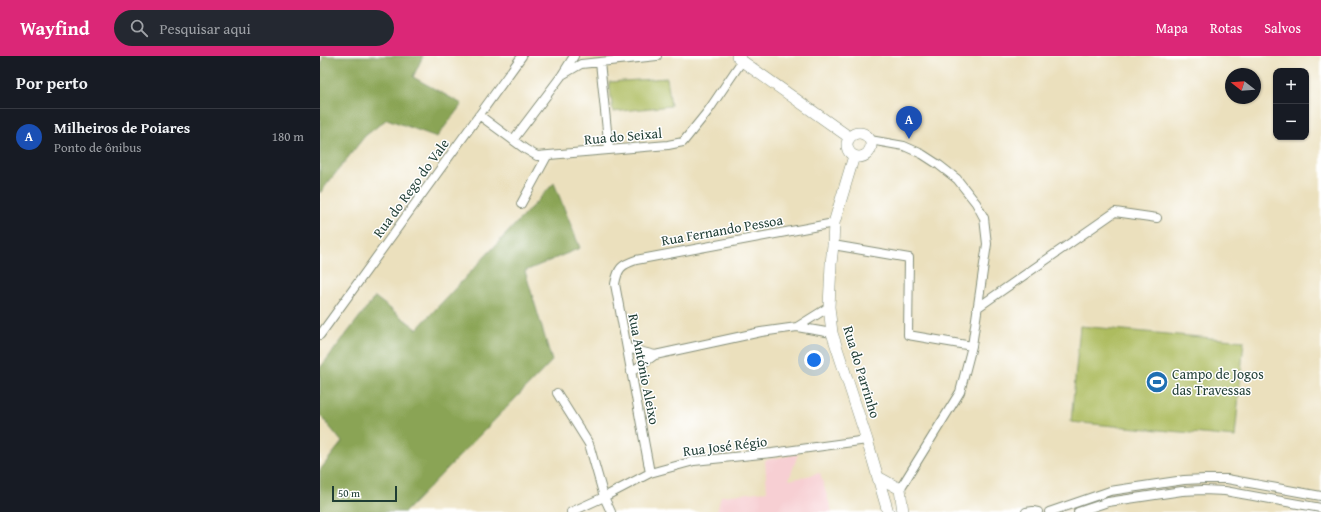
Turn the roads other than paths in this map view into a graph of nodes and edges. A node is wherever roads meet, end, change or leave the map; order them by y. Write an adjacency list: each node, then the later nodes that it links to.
1 (522, 56): 7 (street, Rua do Rego do Vale)
2 (574, 56): 6 (street)
3 (657, 56): 5 (street)
4 (739, 59): 8 (street); 11 (street, Rua do Seixal)
5 (600, 62): 6 (street); 11 (street)
6 (562, 75): 9 (street)
7 (479, 115): 9 (street, Rua do Seixal); 23 (street, Rua do Rego do Vale)
8 (849, 137): 10 (street); 13 (street)
9 (513, 140): 12 (street, Rua do Seixal)
10 (870, 140): 13 (street); 20 (street)
11 (609, 150): 12 (street, Rua do Seixal)
12 (547, 156): 14 (street)
13 (854, 156): 16 (street, Rua do Parrinho)
14 (521, 204)
15 (1157, 218): 20 (street)
16 (834, 223): 17 (street, Rua do Parrinho); 18 (street, Rua Fernando Pessoa)
17 (833, 245): 19 (street, Rua do Parrinho); 24 (street)
18 (618, 271): 25 (street, Rua António Aleixo)
19 (829, 307): 21 (street); 22 (street, Rua do Parrinho)
20 (977, 308): 24 (street)
21 (797, 327): 22 (street); 26 (street)
22 (832, 333): 29 (street, Rua do Parrinho)
23 (320, 335)
24 (972, 346): 32 (street)
25 (627, 348): 26 (street); 27 (street, Rua António Aleixo)
26 (655, 355): 27 (street)
27 (631, 372): 30 (street, Rua António Aleixo)
28 (557, 393): 34 (street)
29 (867, 440): 30 (street, Rua José Régio); 31 (street, Rua do Parrinho)
30 (650, 473): 34 (street, Rua José Régio)
31 (878, 477): 32 (street); 38 (street, Rua do Parrinho)
32 (900, 489): 39 (street)
33 (1321, 496): 42 (street)
34 (604, 497): 36 (street, Rua José Régio); 37 (street)
35 (1321, 508): 43 (street)
36 (571, 512)
37 (611, 512)
38 (888, 512)
39 (903, 512)
40 (1026, 512): 41 (street)
41 (1038, 512)
42 (1049, 512)
43 (1078, 512)

